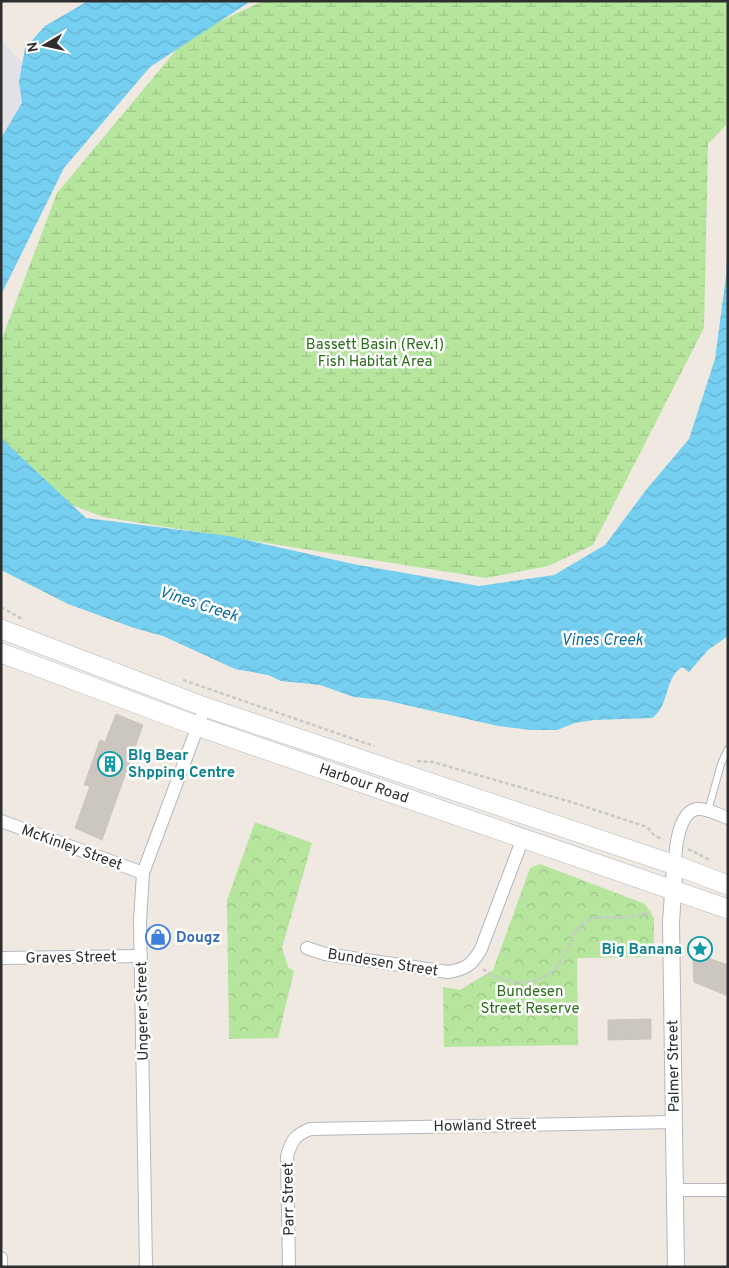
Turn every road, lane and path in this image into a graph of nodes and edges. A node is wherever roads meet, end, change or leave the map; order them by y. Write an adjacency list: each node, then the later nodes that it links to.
1 (1, 607): 2 (path)
2 (26, 621)
3 (1, 629): 6 (main road, Harbour Road)
4 (1, 652): 7 (main road, Harbour Road)
5 (177, 678): 8 (path)
6 (205, 706): 7 (street, Ungerer Street); 18 (main road, Harbour Road)
7 (197, 726): 14 (main road, Harbour Road); 19 (street, Ungerer Street)
8 (378, 748)
9 (728, 749): 11 (lane)
10 (409, 760): 15 (path)
11 (708, 811): 12 (street); 18 (street)
12 (728, 818)
13 (1, 821): 19 (street, McKinley Street)
14 (523, 838): 21 (main road, Harbour Road); 27 (street)
15 (663, 840)
16 (687, 848): 17 (path)
17 (715, 862)
18 (674, 865): 20 (main road, Harbour Road); 21 (street, Palmer Street)
19 (144, 873): 25 (street, Ungerer Street)
20 (728, 885)
21 (673, 890): 22 (main road, Harbour Road); 28 (street, Palmer Street)
22 (728, 909)
23 (651, 911): 27 (path)
24 (307, 948): 27 (street, Bundesen Street)
25 (141, 956): 26 (street, Graves Street); 34 (street, Ungerer Street)
26 (1, 958)
27 (475, 960)
28 (674, 1122): 29 (street, Howland Street); 30 (street, Palmer Street)
29 (298, 1134): 35 (street, Parr Street)
30 (675, 1190): 31 (street); 36 (street, Palmer Street)
31 (728, 1190)
32 (1, 1258): 33 (street)
33 (1, 1267)
34 (146, 1267)
35 (289, 1267)
36 (676, 1267)

